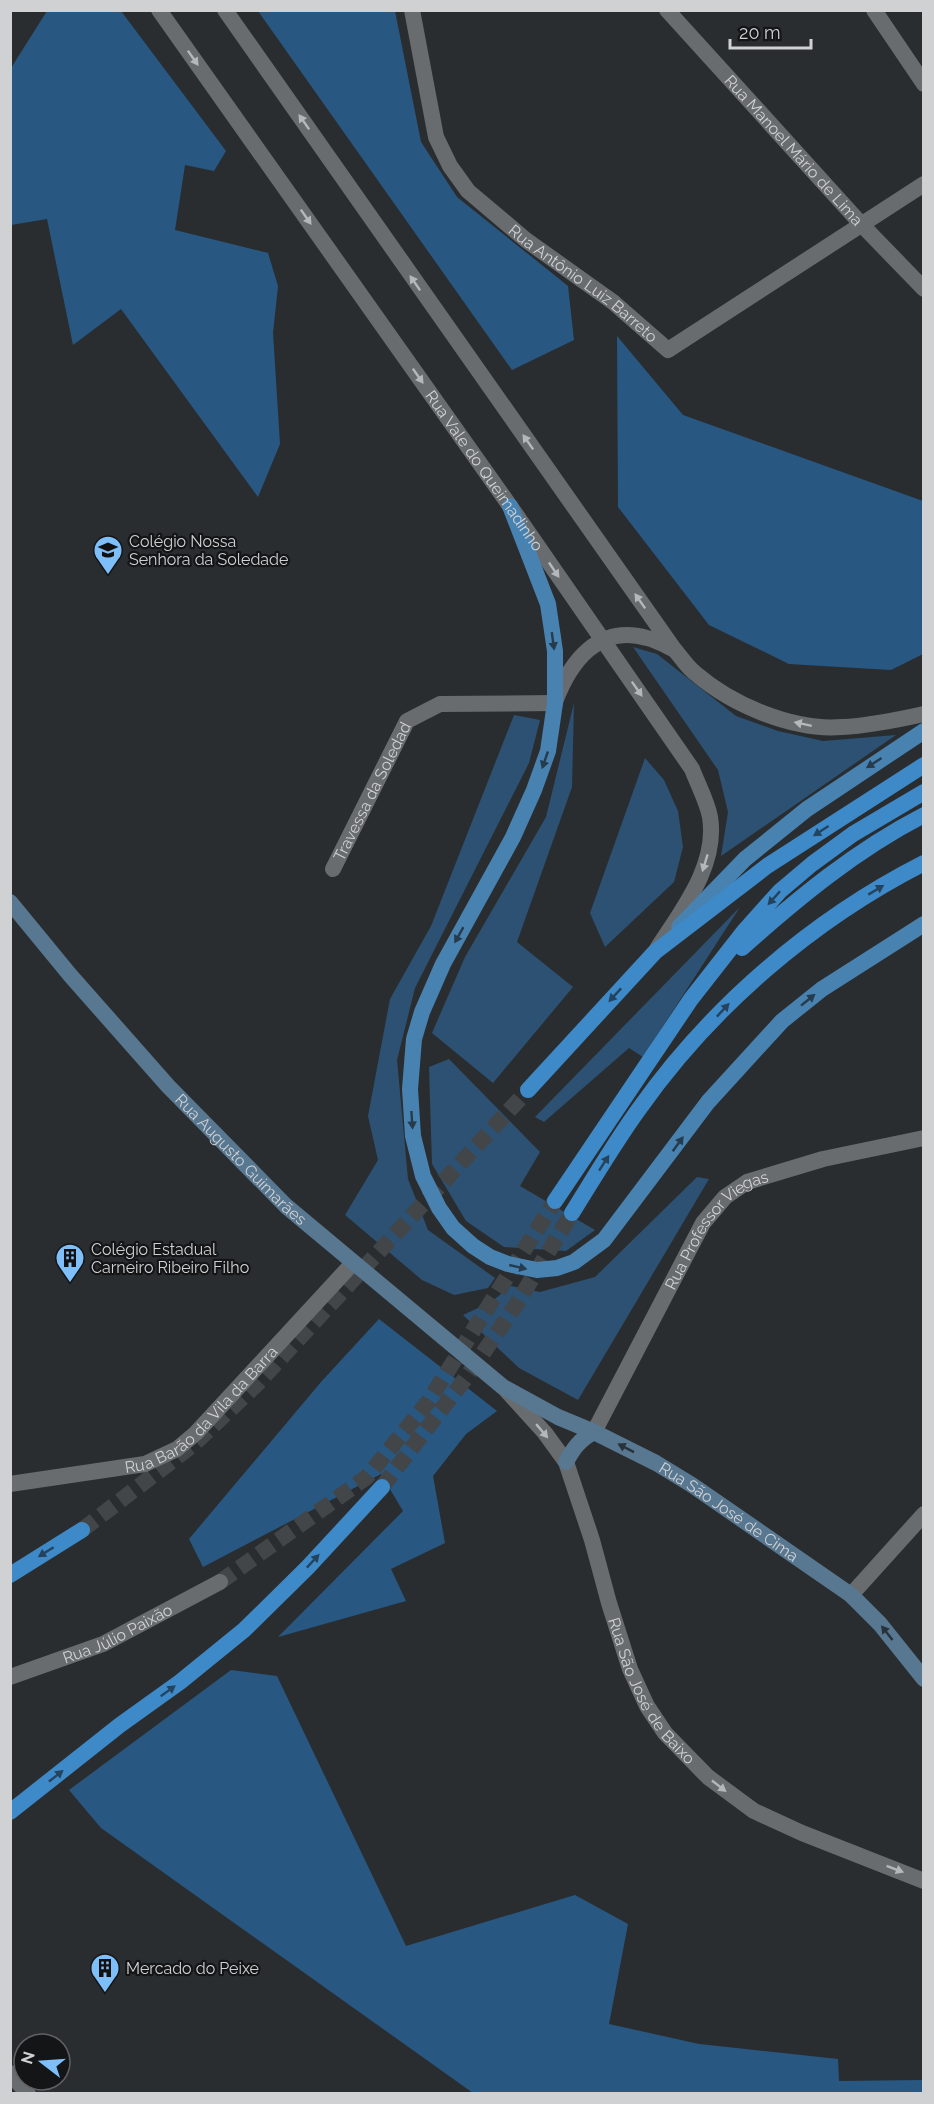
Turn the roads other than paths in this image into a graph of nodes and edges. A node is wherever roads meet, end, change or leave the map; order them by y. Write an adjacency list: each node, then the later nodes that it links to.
1 (159, 10): 10 (street, Rua Vale do Queimadinho, one-way to 10)
2 (225, 10): 12 (street, one-way to 2)
3 (412, 10): 8 (street, Rua Antônio Luiz Barreto)
4 (667, 10): 8 (street, Rua Manoel Mário de Lima)
5 (874, 10): 6 (street)
6 (924, 84)
7 (924, 184): 8 (street, Rua Antônio Luiz Barreto)
8 (862, 225): 9 (street, Rua Manoel Mário de Lima)
9 (924, 288)
10 (510, 506): 11 (street, Rua Vale do Queimadinho, one-way to 11); 13 (main road, one-way to 13)
11 (603, 641): 12 (street); 13 (street); 23 (street, Rua Vale do Queimadinho, one-way to 23)
12 (674, 649): 14 (street, one-way to 12)
13 (555, 703): 20 (street, Travessa da Soledad); 22 (main road, one-way to 22)
14 (924, 714)
15 (924, 731): 23 (main road, one-way to 23)
16 (924, 765): 23 (highway, one-way to 23)
17 (924, 792): 24 (highway, one-way to 24)
18 (924, 815): 24 (highway)
19 (924, 863): 28 (highway, one-way to 19)
20 (333, 869)
21 (10, 902): 29 (main road, Rua Augusto Guimarães)
22 (924, 924)
23 (655, 952): 25 (highway, one-way to 25)
24 (714, 972): 27 (highway)
25 (528, 1090)
26 (924, 1138): 31 (street, Rua Professor Viegas)
27 (555, 1201)
28 (572, 1213)
29 (353, 1263): 30 (main road, Rua Augusto Guimarães); 33 (street, Rua Barão da Vila da Barra)
30 (503, 1387): 31 (main road, Rua São José de Cima); 32 (street, Rua São José de Baixo, one-way to 32)
31 (594, 1432): 32 (main road); 39 (main road, Rua São José de Cima, one-way to 31)
32 (566, 1462): 43 (street, Rua São José de Baixo, one-way to 43)
33 (10, 1484)
34 (382, 1487): 42 (highway, one-way to 34)
35 (924, 1514): 39 (street)
36 (82, 1530): 37 (highway, one-way to 37)
37 (10, 1575)
38 (220, 1582): 40 (street, Rua Júlio Paixão)
39 (851, 1595): 41 (main road, Rua São José de Cima, one-way to 39)
40 (10, 1677)
41 (924, 1679)
42 (10, 1812)
43 (922, 1876)
44 (10, 2073): 45 (street)
45 (28, 2094)

